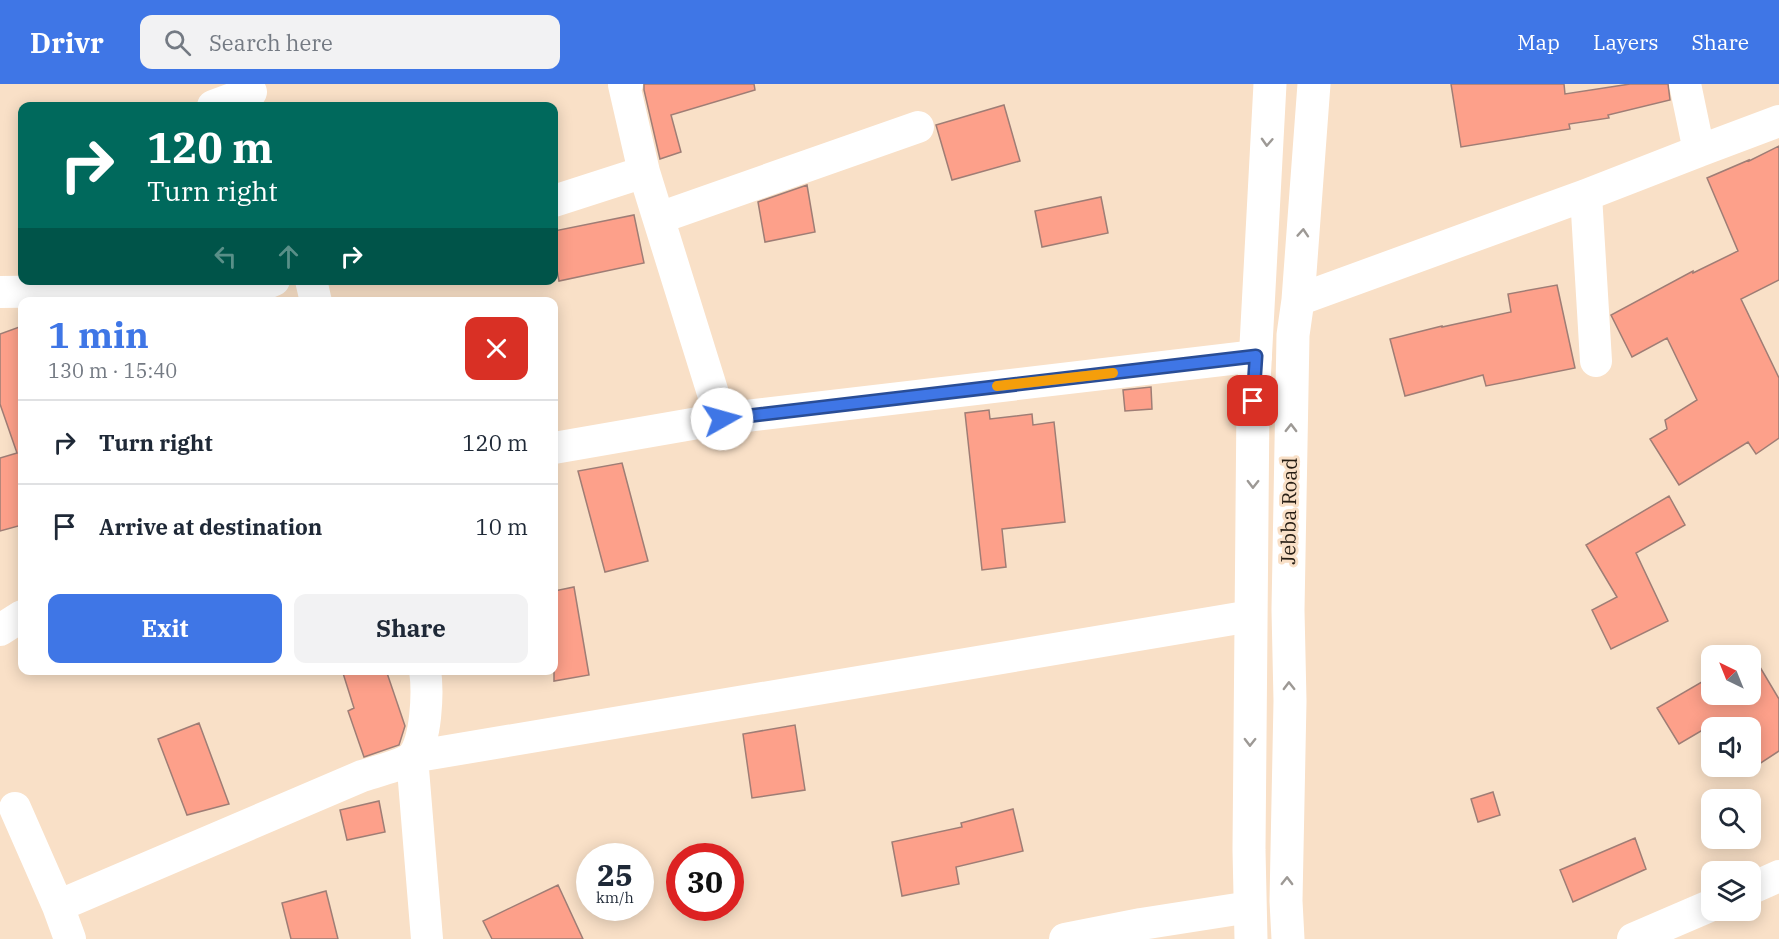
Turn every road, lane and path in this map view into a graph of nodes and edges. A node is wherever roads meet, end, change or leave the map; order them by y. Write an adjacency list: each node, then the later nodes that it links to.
1 (627, 84): 10 (street)
2 (1270, 84): 17 (highway, one-way to 17)
3 (1314, 84): 16 (highway, Jebba Road, one-way to 3)
4 (1685, 84): 9 (street)
5 (255, 92): 6 (street)
6 (225, 102)
7 (1779, 121): 9 (street)
8 (918, 127): 13 (street)
9 (1699, 151): 11 (street)
10 (644, 172): 12 (street); 13 (street)
11 (1586, 195): 16 (street); 18 (street)
12 (558, 200)
13 (659, 218): 19 (street)
14 (262, 285): 15 (street)
15 (0, 292)
16 (1298, 300): 36 (highway, Jebba Road, one-way to 16)
17 (1256, 356): 19 (street); 21 (highway, one-way to 21)
18 (1596, 361)
19 (722, 419): 20 (street)
20 (558, 447)
21 (1251, 616): 25 (street); 30 (highway, one-way to 30)
22 (18, 619): 23 (street)
23 (0, 630)
24 (426, 675): 25 (street)
25 (412, 757): 29 (street); 33 (street)
26 (15, 808): 29 (street)
27 (1779, 876): 28 (street)
28 (1761, 884)
29 (58, 906): 32 (street)
30 (1250, 907): 34 (street); 35 (highway)
31 (1701, 910): 37 (street)
32 (70, 939)
33 (428, 939)
34 (1065, 939)
35 (1251, 939)
36 (1288, 939)
37 (1633, 939)

